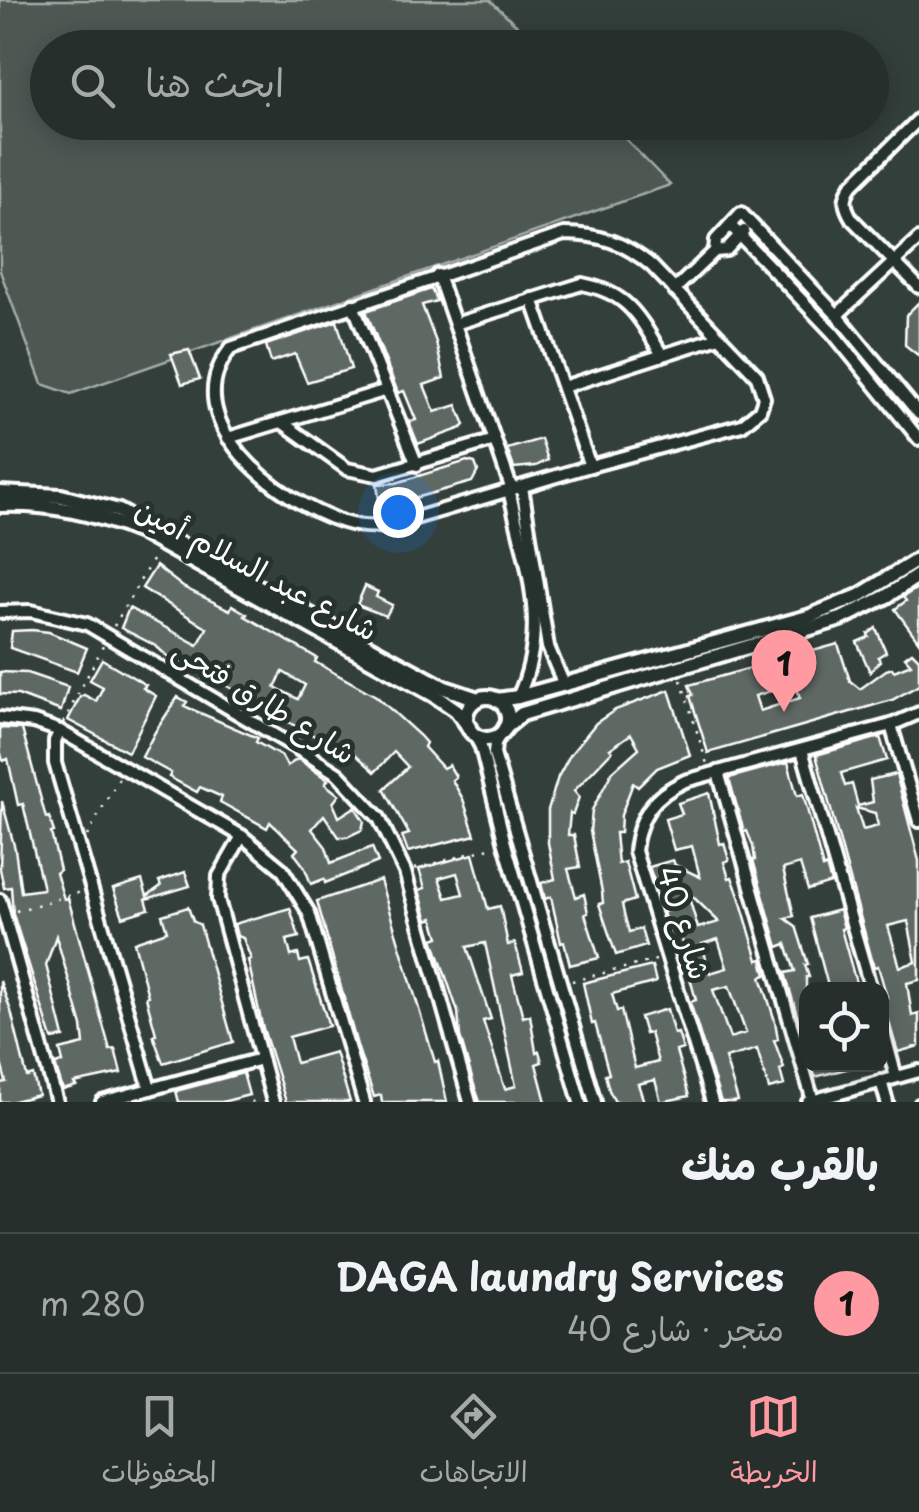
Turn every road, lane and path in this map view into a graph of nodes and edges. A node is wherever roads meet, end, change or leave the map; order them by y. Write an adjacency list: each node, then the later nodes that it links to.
1 (919, 119): 7 (street)
2 (730, 224): 3 (street); 4 (street); 6 (street)
3 (751, 225): 4 (street); 13 (street)
4 (740, 235): 6 (street); 22 (street)
5 (919, 239): 7 (street)
6 (715, 251): 10 (street)
7 (896, 262): 9 (street); 13 (street)
8 (438, 275): 10 (street); 12 (street); 14 (street)
9 (919, 286)
10 (674, 290): 15 (street)
11 (532, 299): 14 (street); 16 (street); 17 (street)
12 (353, 305): 18 (street); 21 (street)
13 (837, 315): 19 (street)
14 (455, 324): 23 (street)
15 (719, 337): 16 (street); 25 (street)
16 (662, 355): 17 (street)
17 (562, 386): 25 (street)
18 (387, 390): 20 (street); 24 (street)
19 (919, 414)
20 (283, 423): 21 (street); 24 (street)
21 (228, 438): 26 (street)
22 (919, 439)
23 (495, 440): 24 (street); 26 (street)
24 (417, 465)
25 (590, 466): 26 (street)
26 (514, 489): 32 (street)
27 (0, 493): 33 (street, شارع عبد السلام أمين)
28 (0, 505): 29 (street, شارع عبد السلام أمين)
29 (161, 545): 33 (street, شارع عبد السلام أمين); 35 (path)
30 (919, 560): 36 (street)
31 (919, 575): 36 (street)
32 (537, 601): 39 (street); 40 (street)
33 (282, 603): 41 (street, شارع عبد السلام أمين); 46 (street, شارع عبد السلام أمين)
34 (0, 612): 35 (street, شارع طارق فتحى)
35 (108, 635): 48 (path); 56 (street, شارع طارق فتحى)
36 (752, 641): 37 (street)
37 (724, 649): 38 (street); 39 (street)
38 (678, 669): 47 (street); 51 (path)
39 (564, 685): 40 (street)
40 (518, 697): 42 (street)
41 (478, 699): 42 (street); 46 (street)
42 (497, 700): 47 (street)
43 (919, 712): 45 (street, شارع 40)
44 (0, 718): 48 (street)
45 (892, 725): 49 (street, شارع 40); 52 (street)
46 (471, 730): 47 (street); 54 (street)
47 (503, 730): 62 (street)
48 (60, 731): 50 (street); 55 (street)
49 (802, 750): 51 (street, شارع 40); 61 (street)
50 (125, 768): 53 (street); 55 (path)
51 (714, 773): 60 (street, شارع 40); 70 (street)
52 (919, 821)
53 (242, 836): 64 (street); 74 (street)
54 (504, 844): 56 (path); 76 (street)
55 (80, 848): 57 (street)
56 (405, 872): 75 (street, شارع طارق فتحى)
57 (92, 889): 59 (path); 68 (street)
58 (0, 900): 59 (street)
59 (4, 915): 71 (street)
60 (667, 957): 62 (path); 78 (street, شارع 40)
61 (869, 982)
62 (559, 984): 77 (street)
63 (889, 1051): 66 (street)
64 (260, 1059): 68 (street); 73 (street)
65 (919, 1070): 66 (street)
66 (896, 1077): 67 (street)
67 (881, 1081): 69 (street); 79 (street)
68 (150, 1089): 72 (street)
69 (847, 1097): 70 (street)
70 (810, 1101)
71 (58, 1102)
72 (102, 1102)
73 (272, 1102)
74 (364, 1102)
75 (470, 1102)
76 (580, 1102)
77 (595, 1102)
78 (712, 1102)
79 (888, 1102)

